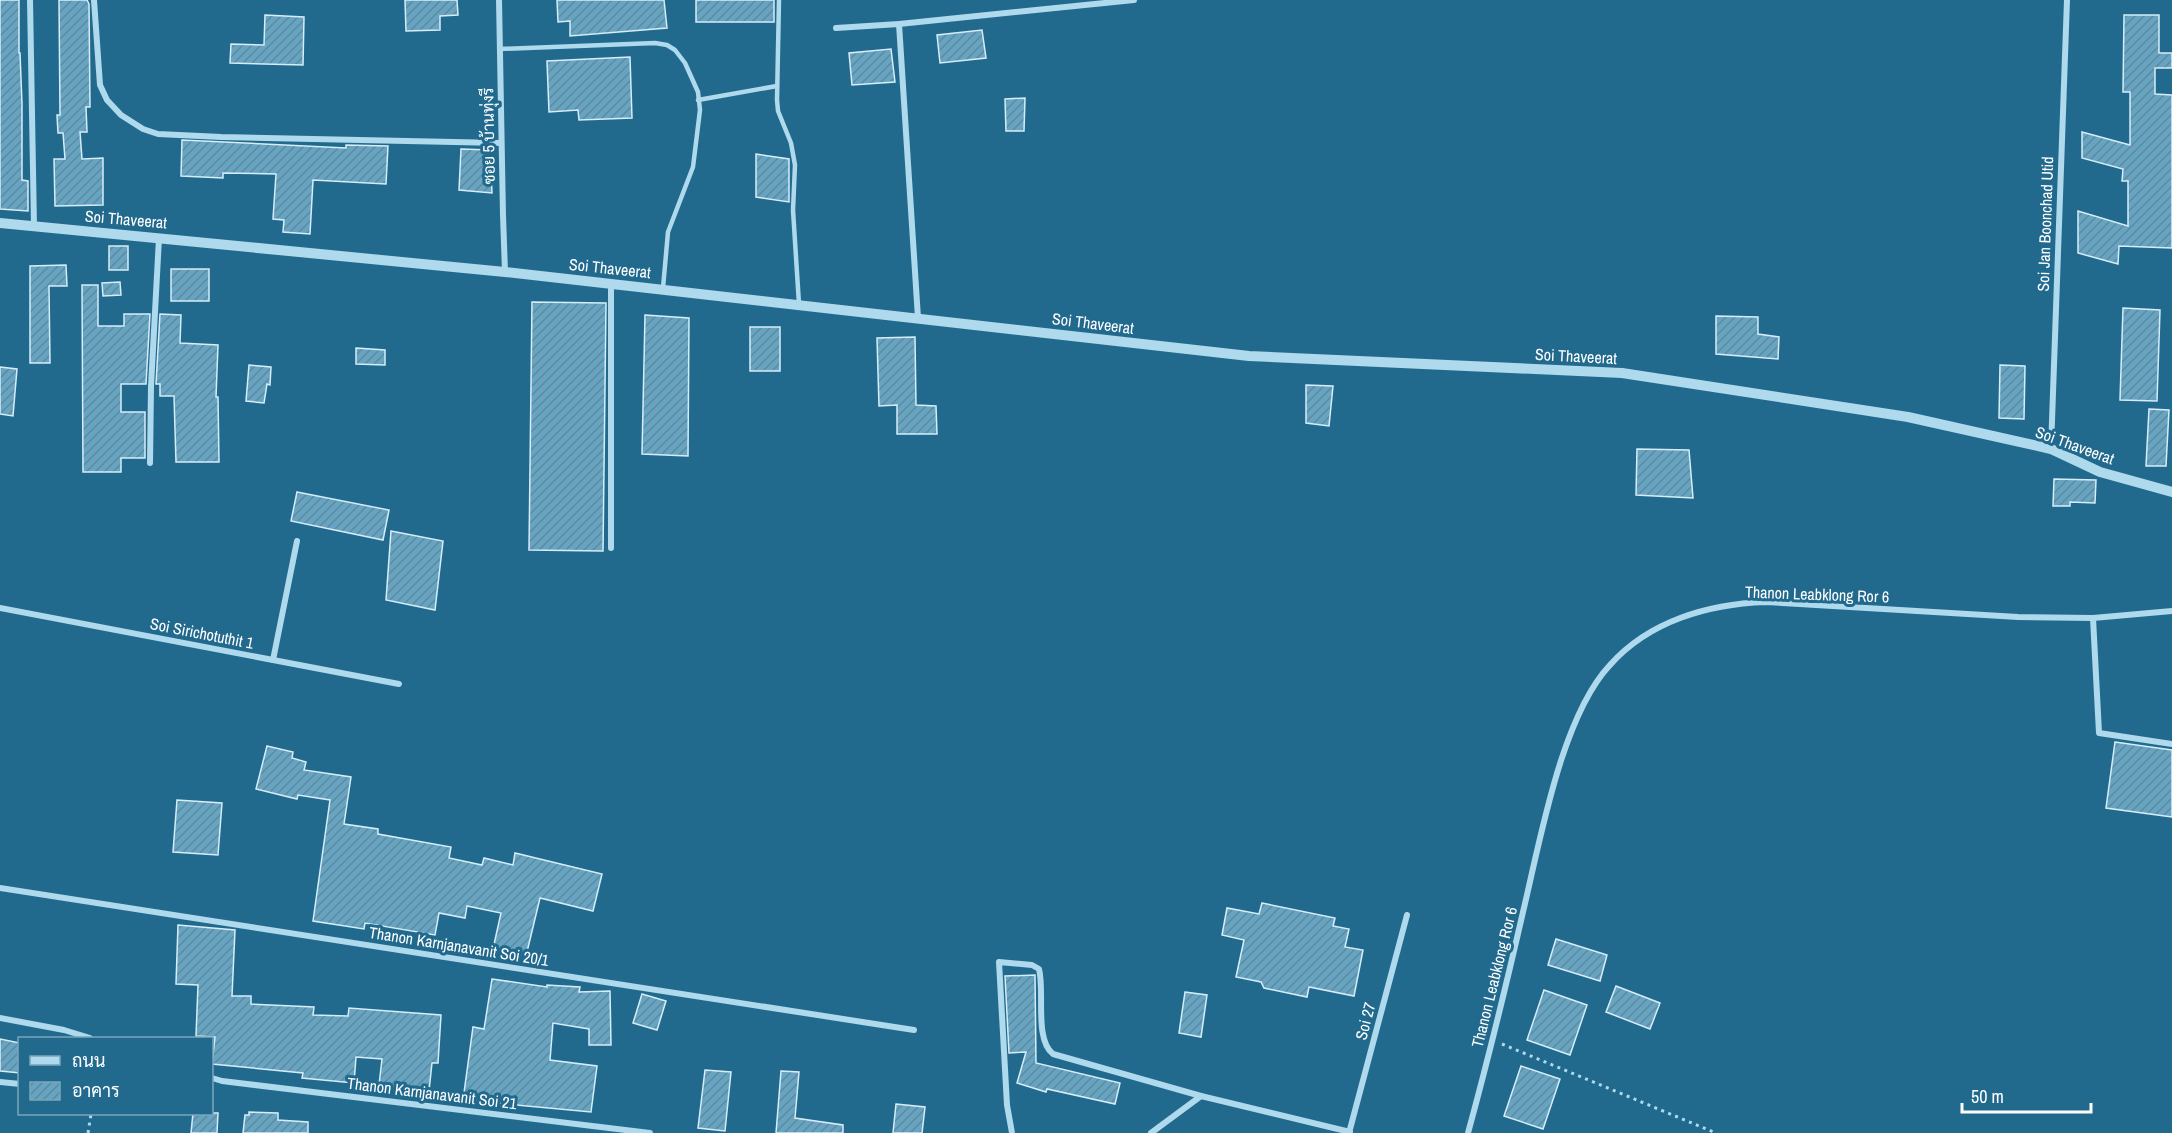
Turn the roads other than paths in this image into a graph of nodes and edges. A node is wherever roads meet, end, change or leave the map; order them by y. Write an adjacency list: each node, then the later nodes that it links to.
1 (30, 0): 14 (street)
2 (94, 0): 12 (street)
3 (499, 0): 9 (street, ซอย 5 บ้านทุ่งรี)
4 (779, 0): 10 (lane)
5 (1134, 0): 7 (street)
6 (2067, 0): 21 (street, Soi Jan Boonchad Utid)
7 (899, 24): 8 (street); 20 (street)
8 (836, 28)
9 (500, 49): 11 (lane); 12 (street, ซอย 5 บ้านทุ่งรี)
10 (777, 86): 11 (lane); 19 (lane)
11 (699, 100): 18 (lane)
12 (501, 143): 16 (street, ซอย 5 บ้านทุ่งรี)
13 (0, 223): 14 (street, Soi Thaveerat)
14 (34, 226): 15 (street, Soi Thaveerat)
15 (159, 237): 16 (street, Soi Thaveerat); 22 (street)
16 (506, 272): 17 (street, Soi Thaveerat)
17 (611, 284): 18 (street, Soi Thaveerat); 25 (street)
18 (663, 289): 19 (street, Soi Thaveerat)
19 (799, 304): 20 (street, Soi Thaveerat)
20 (918, 318): 21 (street, Soi Thaveerat)
21 (2051, 449): 23 (street, Soi Thaveerat)
22 (150, 463)
23 (2172, 492)
24 (297, 541): 29 (street)
25 (611, 548)
26 (0, 608): 29 (street, Soi Sirichotuthit 1)
27 (2172, 610): 28 (street, Thanon Leabklong Ror 6)
28 (2093, 618): 31 (street); 46 (street, Thanon Leabklong Ror 6)
29 (273, 660): 30 (street, Soi Sirichotuthit 1)
30 (399, 684)
31 (2172, 744)
32 (0, 888): 35 (street, Thanon Karnjanavanit Soi 20/1)
33 (1407, 915): 42 (street, Soi 27)
34 (0, 1018): 36 (street)
35 (915, 1030)
36 (87, 1037)
37 (213, 1078): 43 (street, Thanon Karnjanavanit Soi 21)
38 (0, 1082): 39 (street)
39 (18, 1084)
40 (1201, 1096): 41 (street); 44 (street); 45 (street)
41 (1333, 1131): 42 (street)
42 (1349, 1132)
43 (650, 1133)
44 (1012, 1133)
45 (1151, 1133)
46 (1468, 1133)

